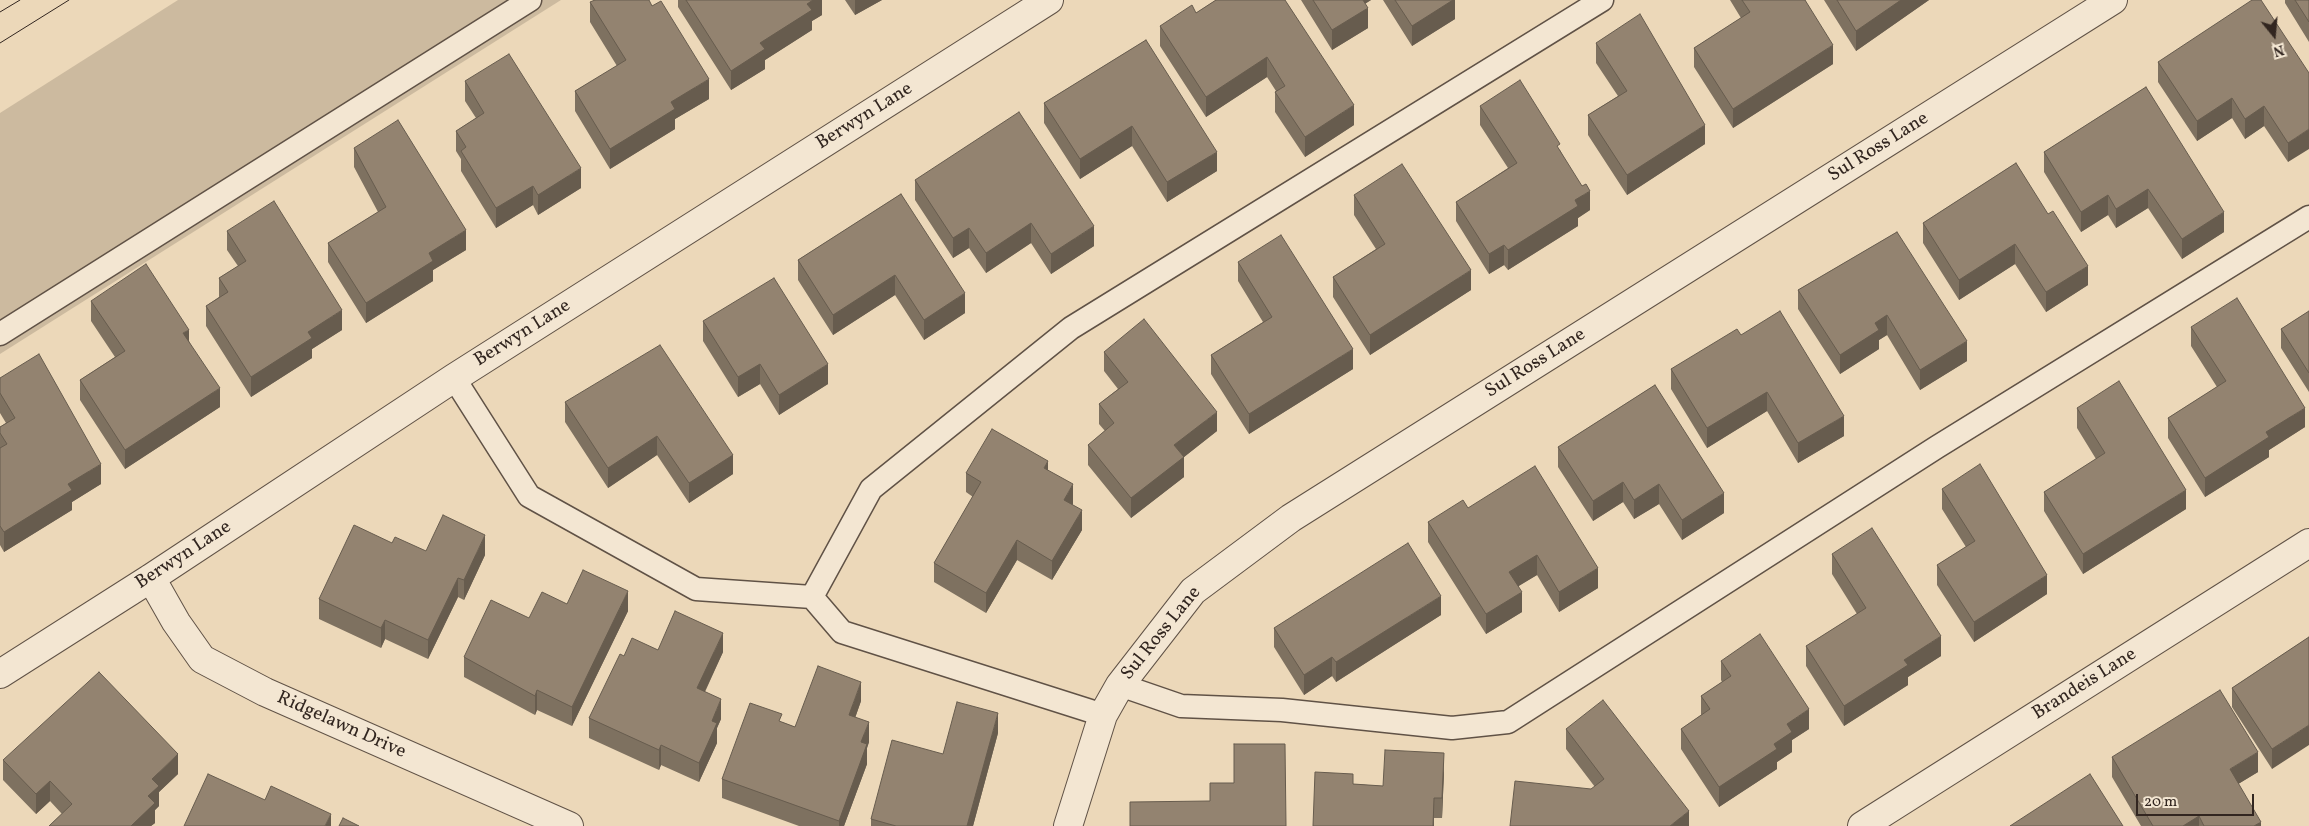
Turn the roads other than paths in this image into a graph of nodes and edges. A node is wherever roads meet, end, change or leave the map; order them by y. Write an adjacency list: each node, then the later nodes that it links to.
1 (530, 0): 6 (lane)
2 (1049, 0): 7 (street, Berwyn Lane)
3 (1602, 0): 10 (lane)
4 (2113, 0): 12 (street, Sul Ross Lane)
5 (2309, 218): 12 (lane)
6 (0, 334)
7 (454, 378): 9 (street, Berwyn Lane); 10 (lane)
8 (2309, 543): 16 (street, Brandeis Lane)
9 (151, 578): 11 (street, Berwyn Lane); 14 (street, Ridgelawn Drive)
10 (812, 597): 13 (lane)
11 (0, 674)
12 (1120, 685): 13 (street, Sul Ross Lane)
13 (1103, 714): 15 (street, Sul Ross Lane)
14 (569, 826)
15 (1068, 826)
16 (1862, 826)

